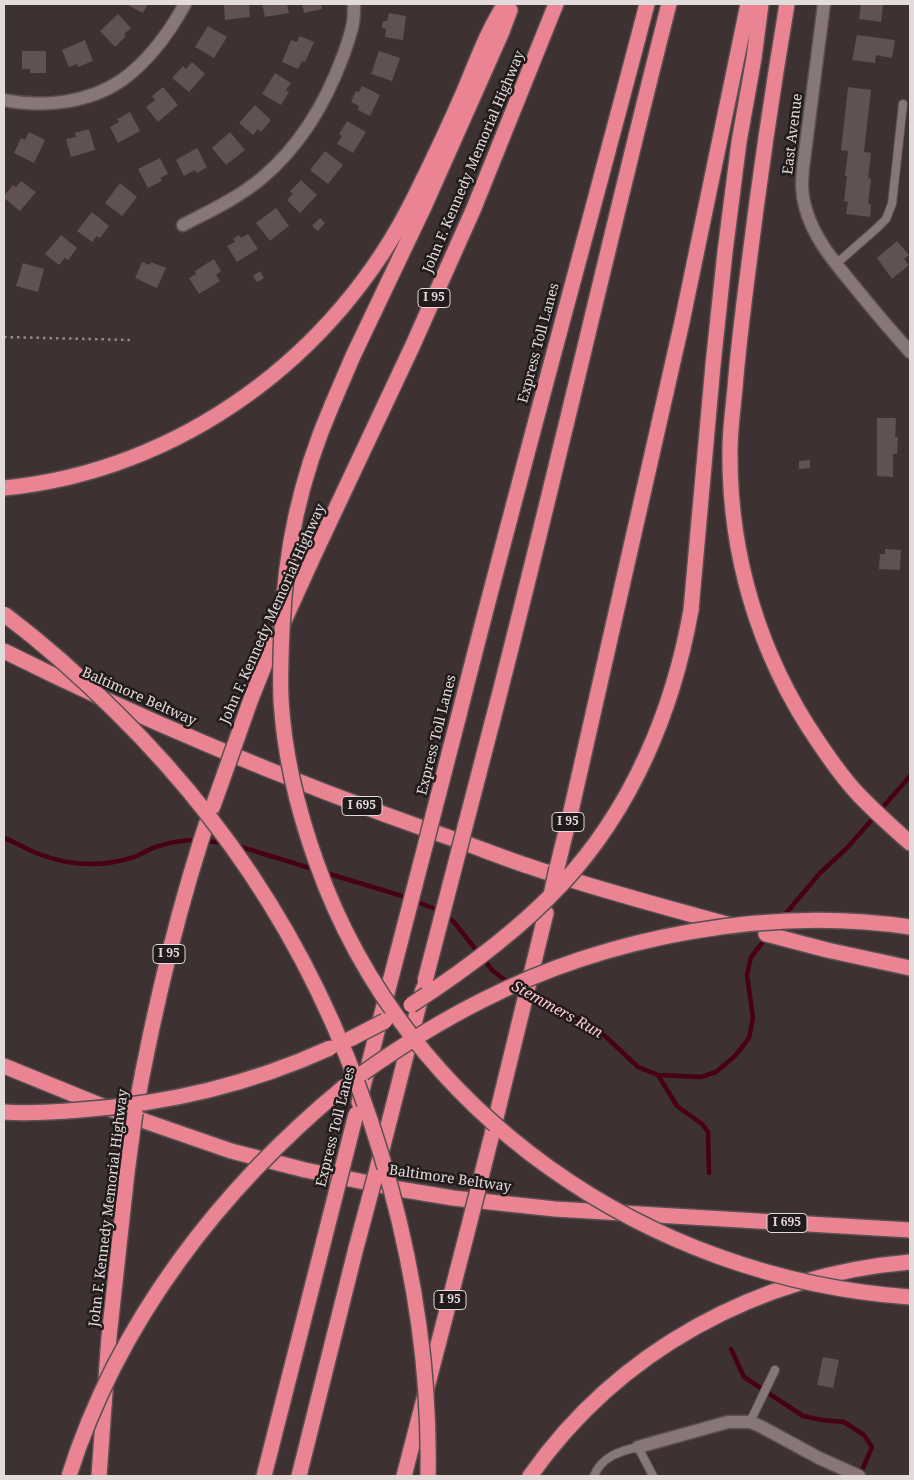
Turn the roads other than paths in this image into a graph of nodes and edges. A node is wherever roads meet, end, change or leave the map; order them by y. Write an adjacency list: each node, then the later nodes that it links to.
1 (185, 4): 12 (street)
2 (354, 4): 14 (street)
3 (505, 4): 17 (highway)
4 (511, 4): 29 (highway, bridge)
5 (556, 4): 34 (highway, John F. Kennedy Memorial Highway / I 95, bridge)
6 (647, 4): 35 (highway, Express Toll Lanes, bridge)
7 (669, 4): 36 (highway, bridge)
8 (748, 4): 37 (highway, I 95, bridge)
9 (761, 4): 26 (highway, bridge)
10 (787, 4): 20 (highway)
11 (824, 4): 15 (street, East Avenue)
12 (4, 100)
13 (903, 104): 15 (lane)
14 (183, 225)
15 (836, 264): 16 (street, East Avenue)
16 (910, 352)
17 (4, 488)
18 (4, 614): 38 (highway, bridge)
19 (4, 651): 22 (highway, Baltimore Beltway / I 695)
20 (910, 843)
21 (910, 927): 33 (highway, bridge)
22 (747, 929)
23 (766, 934): 24 (highway)
24 (910, 968)
25 (4, 1066): 27 (highway, Baltimore Beltway / I 695)
26 (4, 1112)
27 (910, 1230)
28 (910, 1262): 39 (highway)
29 (910, 1298)
30 (775, 1370): 31 (lane)
31 (750, 1422): 32 (street); 42 (street)
32 (638, 1447): 40 (lane); 41 (lane)
33 (69, 1476)
34 (100, 1476)
35 (264, 1476)
36 (299, 1476)
37 (404, 1476)
38 (428, 1476)
39 (530, 1476)
40 (594, 1476)
41 (653, 1476)
42 (858, 1476)

